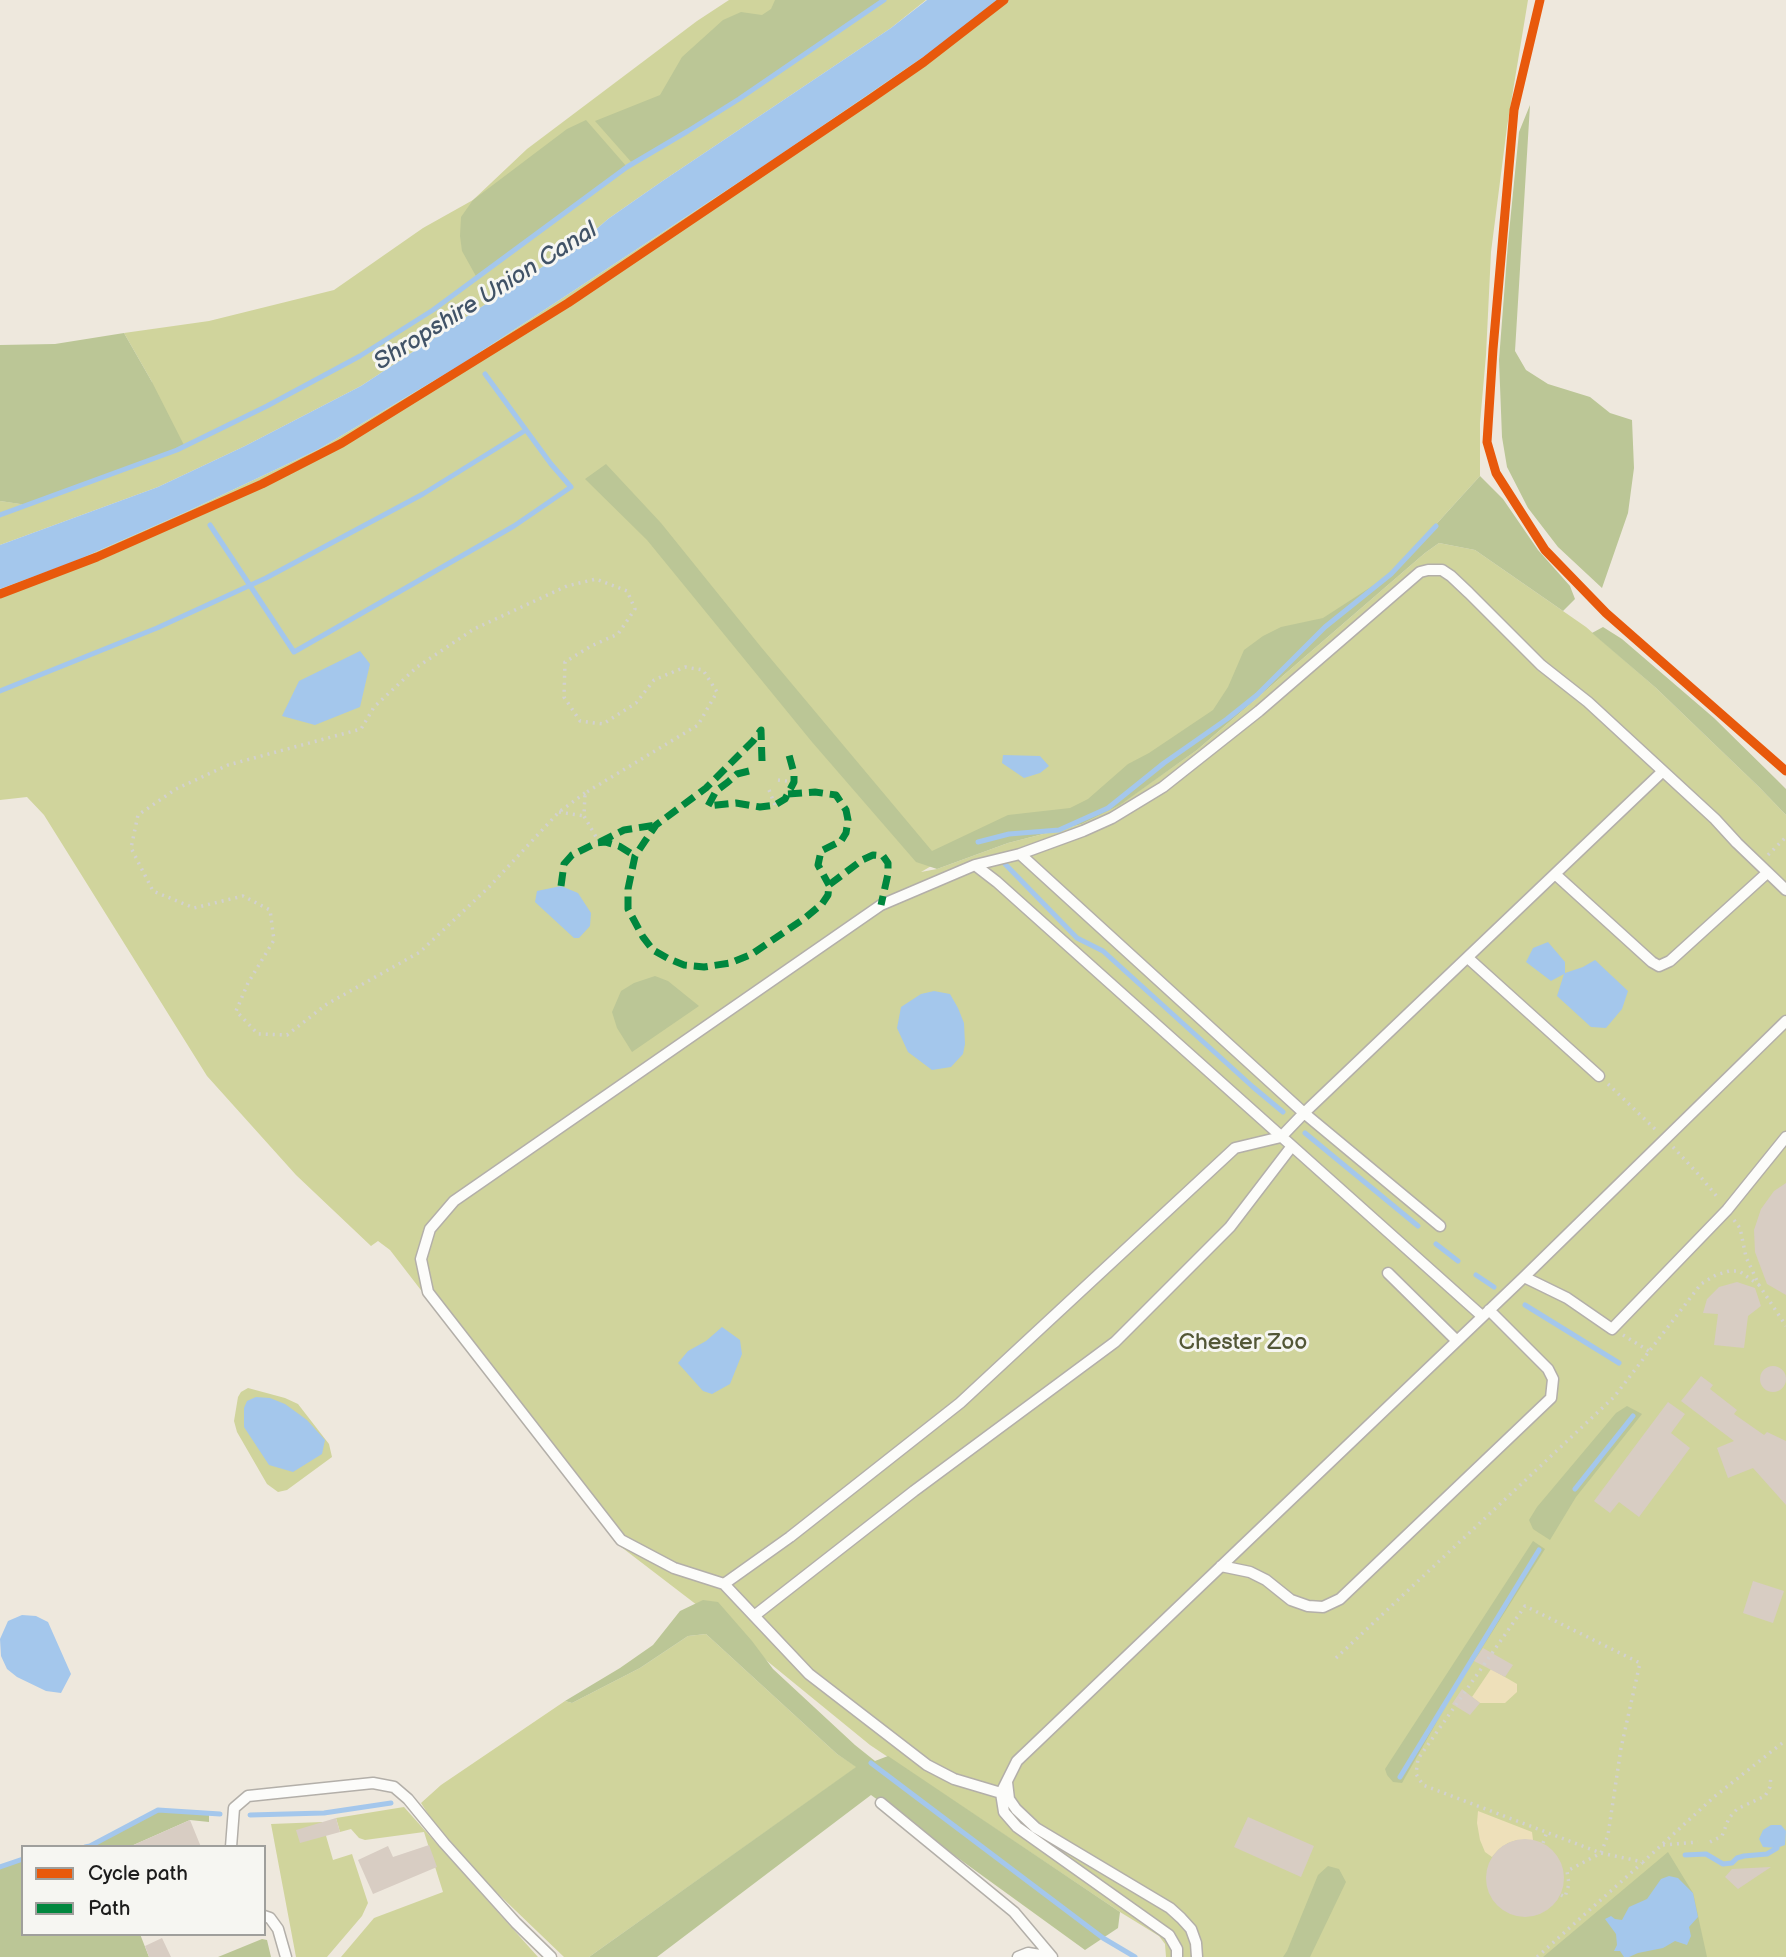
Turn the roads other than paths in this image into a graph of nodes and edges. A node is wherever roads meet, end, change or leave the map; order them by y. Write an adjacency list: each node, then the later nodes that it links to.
1 (1662, 772): 2 (lane); 4 (lane); 5 (lane)
2 (1020, 853): 3 (lane); 10 (lane)
3 (975, 866): 11 (lane); 20 (lane)
4 (1767, 873): 5 (lane); 6 (lane)
5 (1555, 874): 7 (lane)
6 (1786, 890)
7 (1468, 958): 9 (lane); 10 (lane)
8 (1786, 1021): 16 (lane)
9 (1599, 1076)
10 (1304, 1114): 11 (lane); 14 (lane)
11 (1281, 1137): 13 (lane); 20 (lane)
12 (1786, 1137): 16 (lane)
13 (1292, 1146): 17 (lane); 21 (lane)
14 (1440, 1226)
15 (1388, 1273): 18 (lane)
16 (1524, 1278): 17 (lane)
17 (1485, 1313): 18 (lane); 19 (lane)
18 (1456, 1340): 19 (lane)
19 (1220, 1566): 22 (lane)
20 (724, 1584): 21 (lane)
21 (754, 1616): 23 (lane)
22 (1007, 1778): 23 (lane); 32 (lane)
23 (1001, 1793): 31 (lane)
24 (881, 1803): 30 (lane)
25 (231, 1845): 28 (lane)
26 (266, 1917): 27 (lane)
27 (286, 1957)
28 (551, 1957)
29 (1018, 1957): 30 (lane)
30 (1052, 1957)
31 (1177, 1957)
32 (1197, 1957)

